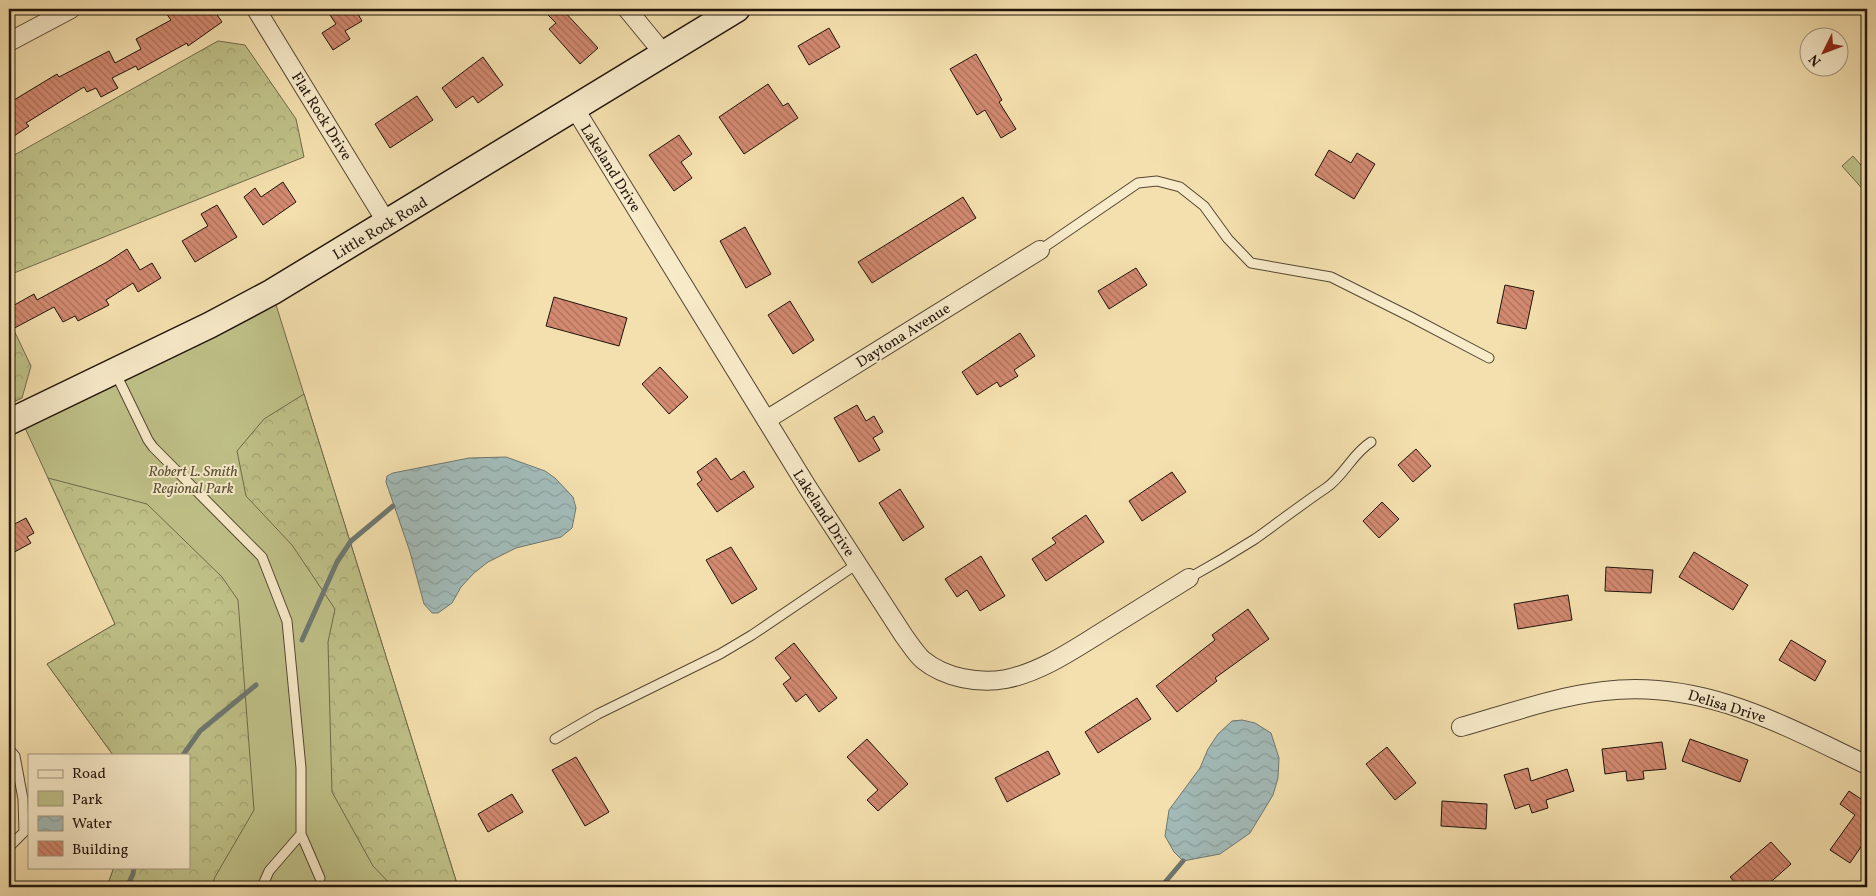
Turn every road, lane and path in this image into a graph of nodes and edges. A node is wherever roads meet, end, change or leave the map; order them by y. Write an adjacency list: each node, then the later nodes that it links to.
1 (72, 9): 5 (street)
2 (256, 9): 8 (street, Flat Rock Drive)
3 (627, 9): 6 (street)
4 (737, 9): 6 (main road, Little Rock Road)
5 (9, 42)
6 (664, 54): 7 (main road, Little Rock Road)
7 (575, 109): 8 (main road, Little Rock Road); 12 (street, Lakeland Drive)
8 (387, 223): 11 (main road, Little Rock Road)
9 (1040, 250): 10 (lane); 12 (street, Daytona Avenue)
10 (1490, 358)
11 (114, 371): 13 (main road, Little Rock Road); 21 (lane)
12 (766, 420): 15 (street, Lakeland Drive)
13 (9, 422)
14 (1371, 442): 16 (lane)
15 (857, 564): 16 (street, Lakeland Drive); 18 (lane)
16 (1189, 578)
17 (1461, 727): 20 (street, Delisa Drive)
18 (555, 739)
19 (9, 749): 22 (lane)
20 (1867, 765)
21 (300, 834): 23 (lane); 24 (lane)
22 (9, 847)
23 (320, 878)
24 (262, 887)

